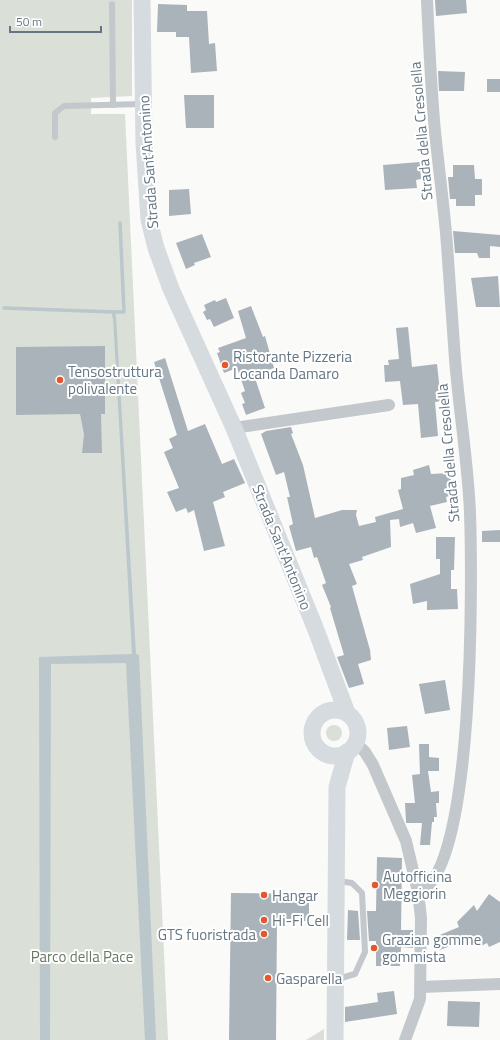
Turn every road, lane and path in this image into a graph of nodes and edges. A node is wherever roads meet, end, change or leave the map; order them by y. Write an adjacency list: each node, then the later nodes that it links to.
1 (142, 0): 4 (main road, Strada Sant'Antonino)
2 (427, 0): 16 (street, Strada della Cresolella)
3 (112, 4): 5 (lane)
4 (143, 104): 5 (lane); 8 (main road, Strada Sant'Antonino)
5 (113, 105): 6 (lane)
6 (55, 137)
7 (389, 405): 8 (street)
8 (234, 428): 9 (main road, Strada Sant'Antonino)
9 (329, 667): 10 (main road, Strada Sant'Antonino); 11 (main road, Strada Sant'Antonino)
10 (346, 713): 11 (main road); 12 (main road, Strada Sant'Antonino)
11 (319, 715): 13 (main road, Strada Sant'Antonino)
12 (351, 747): 13 (main road); 14 (main road, Strada Sant'Antonino); 16 (street)
13 (320, 750): 14 (main road, Strada Sant'Antonino)
14 (337, 787): 15 (main road, Strada Sant'Antonino)
15 (335, 881): 17 (main road, Strada Sant'Antonino); 17 (lane)
16 (418, 892): 19 (street)
17 (334, 978): 20 (main road, Strada Sant'Antonino)
18 (500, 984): 19 (street)
19 (420, 987): 21 (street)
20 (335, 1040)
21 (405, 1040)

